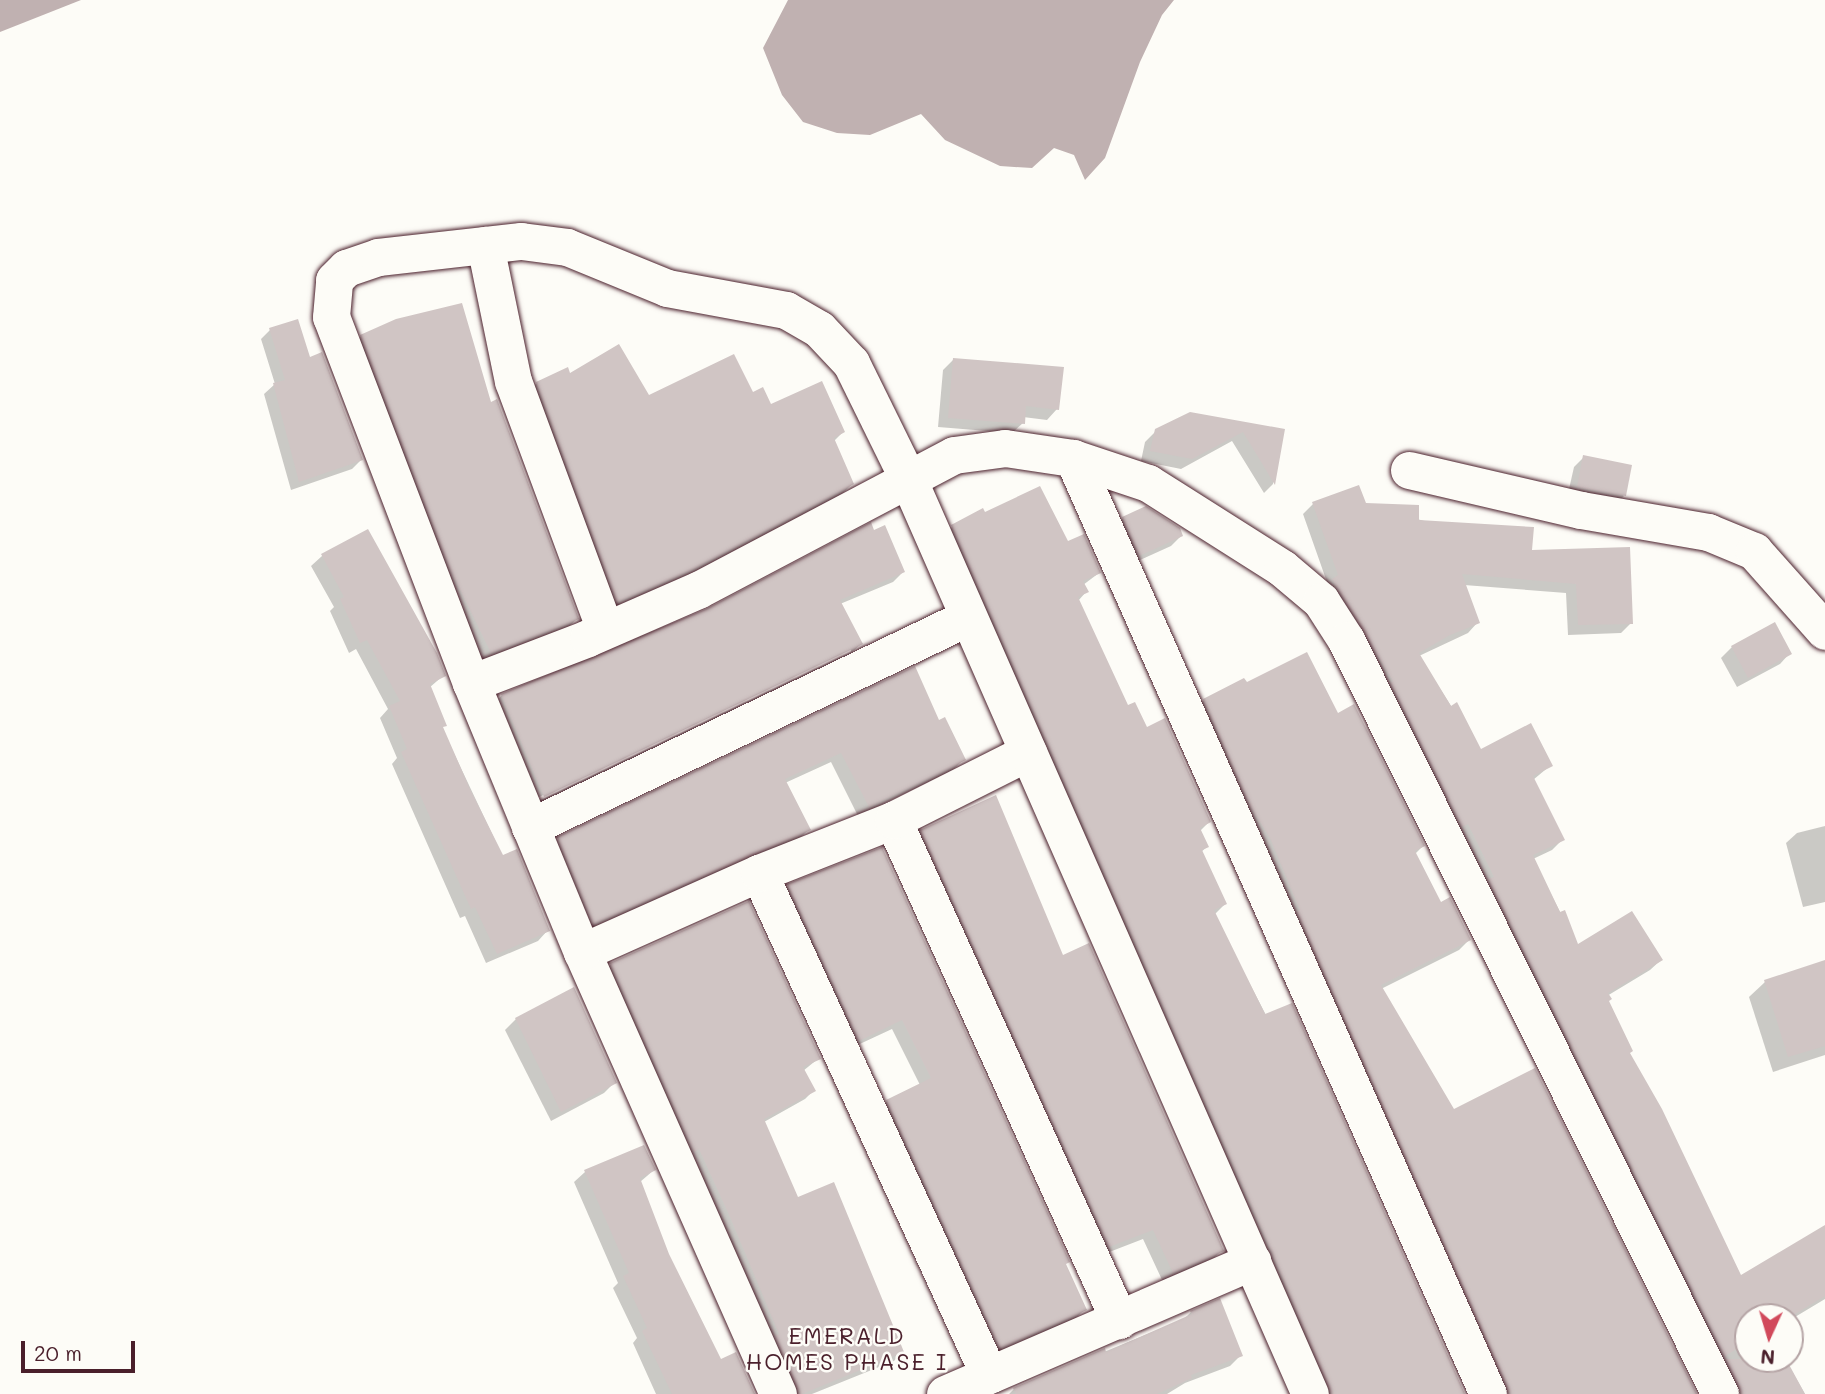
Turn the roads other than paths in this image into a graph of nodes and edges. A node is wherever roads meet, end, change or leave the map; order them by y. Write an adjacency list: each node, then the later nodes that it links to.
1 (485, 245): 4 (street); 6 (street); 8 (street)
2 (1073, 458): 4 (street); 20 (street); 21 (street)
3 (1409, 470): 7 (street)
4 (909, 481): 5 (street); 6 (street)
5 (968, 617): 9 (street); 11 (street)
6 (605, 630): 8 (street)
7 (1825, 631)
8 (471, 683): 11 (street)
9 (1028, 752): 10 (street); 14 (street)
10 (893, 820): 12 (street); 15 (street)
11 (530, 827): 13 (street)
12 (759, 873): 13 (street); 16 (street)
13 (582, 952): 18 (street)
14 (1253, 1261): 15 (street); 17 (street)
15 (1119, 1320): 16 (street)
16 (989, 1375): 19 (street)
17 (1302, 1391)
18 (778, 1394)
19 (945, 1394)
20 (1488, 1394)
21 (1720, 1394)

